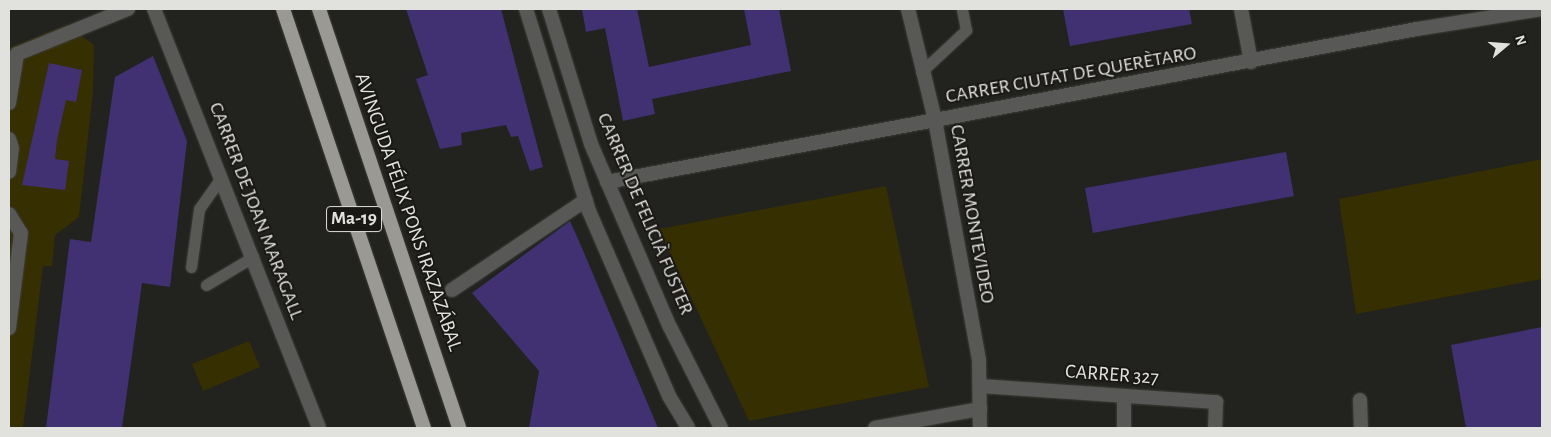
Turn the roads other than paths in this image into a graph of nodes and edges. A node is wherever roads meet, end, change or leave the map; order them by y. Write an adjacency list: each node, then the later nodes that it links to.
1 (128, 9): 13 (street)
2 (154, 9): 17 (street, CARRER DE JOAN MARAGALL)
3 (283, 9): 31 (highway, Ma-19)
4 (319, 9): 32 (highway, AVINGUDA FÉLIX PONS IRAZAZÁBAL / Ma-19)
5 (526, 9): 19 (street)
6 (549, 9): 18 (street, CARRER DE FELICIÀ FUSTER)
7 (908, 9): 12 (street, CARRER MONTEVIDEO)
8 (962, 9): 12 (lane)
9 (1241, 9): 11 (street)
10 (1542, 9): 11 (street, CARRER CIUTAT DE QUERÈTARO)
11 (1251, 62): 14 (street, CARRER CIUTAT DE QUERÈTARO)
12 (922, 72): 14 (street, CARRER MONTEVIDEO)
13 (9, 104)
14 (935, 120): 18 (street, CARRER CIUTAT DE QUERÈTARO); 26 (street, CARRER MONTEVIDEO)
15 (9, 139): 16 (street)
16 (9, 172)
17 (221, 177): 21 (street, CARRER DE JOAN MARAGALL); 22 (lane)
18 (607, 182): 34 (street, CARRER DE FELICIÀ FUSTER)
19 (586, 200): 24 (street); 33 (street)
20 (9, 214): 25 (street)
21 (253, 257): 23 (lane); 30 (street, CARRER DE JOAN MARAGALL)
22 (191, 267)
23 (206, 285)
24 (452, 290)
25 (9, 328)
26 (980, 386): 27 (street, CARRER 327); 29 (street, CARRER MONTEVIDEO)
27 (1124, 396): 37 (street); 38 (street, CARRER 327)
28 (1360, 400): 39 (street)
29 (980, 409): 35 (street); 36 (street, CARRER MONTEVIDEO)
30 (319, 428)
31 (424, 428)
32 (460, 428)
33 (688, 428)
34 (722, 428)
35 (875, 428)
36 (980, 428)
37 (1124, 428)
38 (1214, 428)
39 (1361, 428)

